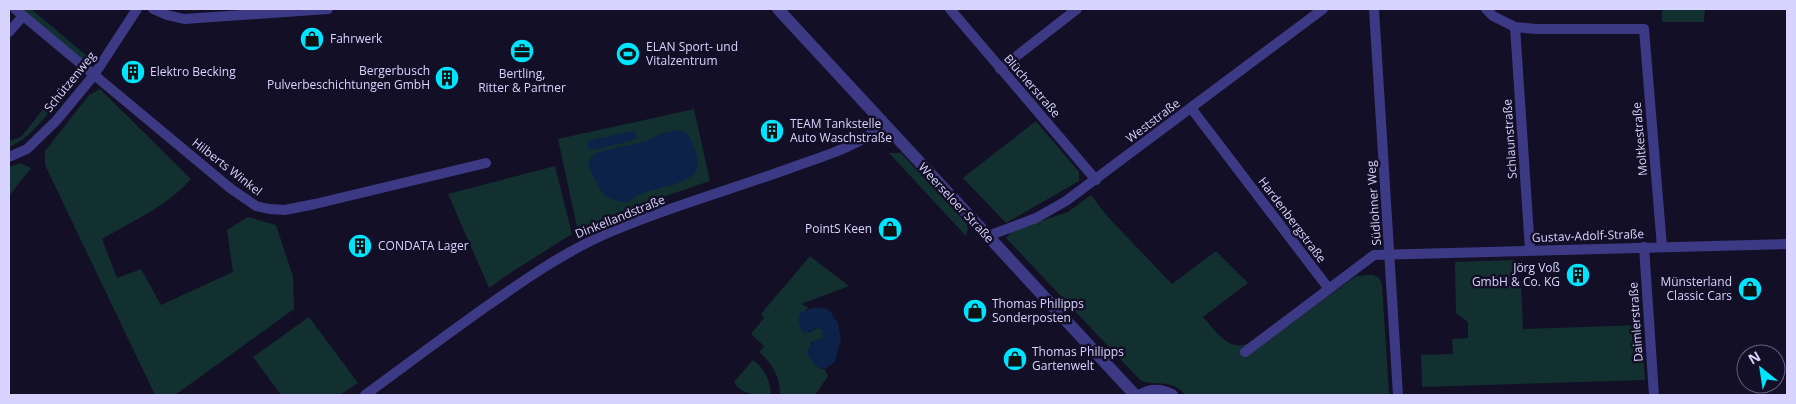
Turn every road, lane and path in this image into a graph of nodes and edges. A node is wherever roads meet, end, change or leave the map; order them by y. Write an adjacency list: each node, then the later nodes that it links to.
1 (137, 9): 14 (street, Schützenweg)
2 (153, 9): 3 (street)
3 (328, 9)
4 (778, 9): 16 (street, Weerseloer Straße)
5 (950, 9): 13 (street, Blücherstraße)
6 (1077, 9): 13 (street)
7 (1323, 9): 15 (street, Weststraße)
8 (1374, 9): 25 (street, Südlohner Weg)
9 (1486, 9): 11 (street)
10 (19, 12): 12 (street); 14 (street, Hilberts Winkel)
11 (1515, 27): 23 (street, Moltkestraße); 24 (street, Schlaunstraße)
12 (9, 32)
13 (1000, 69): 19 (street, Blücherstraße)
14 (94, 75): 17 (street, Schützenweg); 18 (street, Hilberts Winkel)
15 (1191, 108): 19 (street, Weststraße); 26 (street, Hardenbergstraße)
16 (884, 124): 20 (street, Weerseloer Straße); 28 (street, Dinkellandstraße)
17 (9, 157)
18 (486, 163)
19 (1096, 180): 20 (street, Weststraße)
20 (988, 236): 29 (street, Weerseloer Straße)
21 (1787, 244): 23 (street, Gustav-Adolf-Straße)
22 (1644, 247): 23 (street, Gustav-Adolf-Straße); 24 (street, Gustav-Adolf-Straße); 33 (street, Daimlerstraße)
23 (1662, 247)
24 (1530, 250): 25 (street, Gustav-Adolf-Straße)
25 (1390, 254): 26 (street); 32 (street, Südlohner Weg)
26 (1329, 289): 27 (street)
27 (1245, 352)
28 (365, 395)
29 (1135, 395)
30 (1141, 395): 31 (street)
31 (1172, 395)
32 (1398, 395)
33 (1654, 395)

